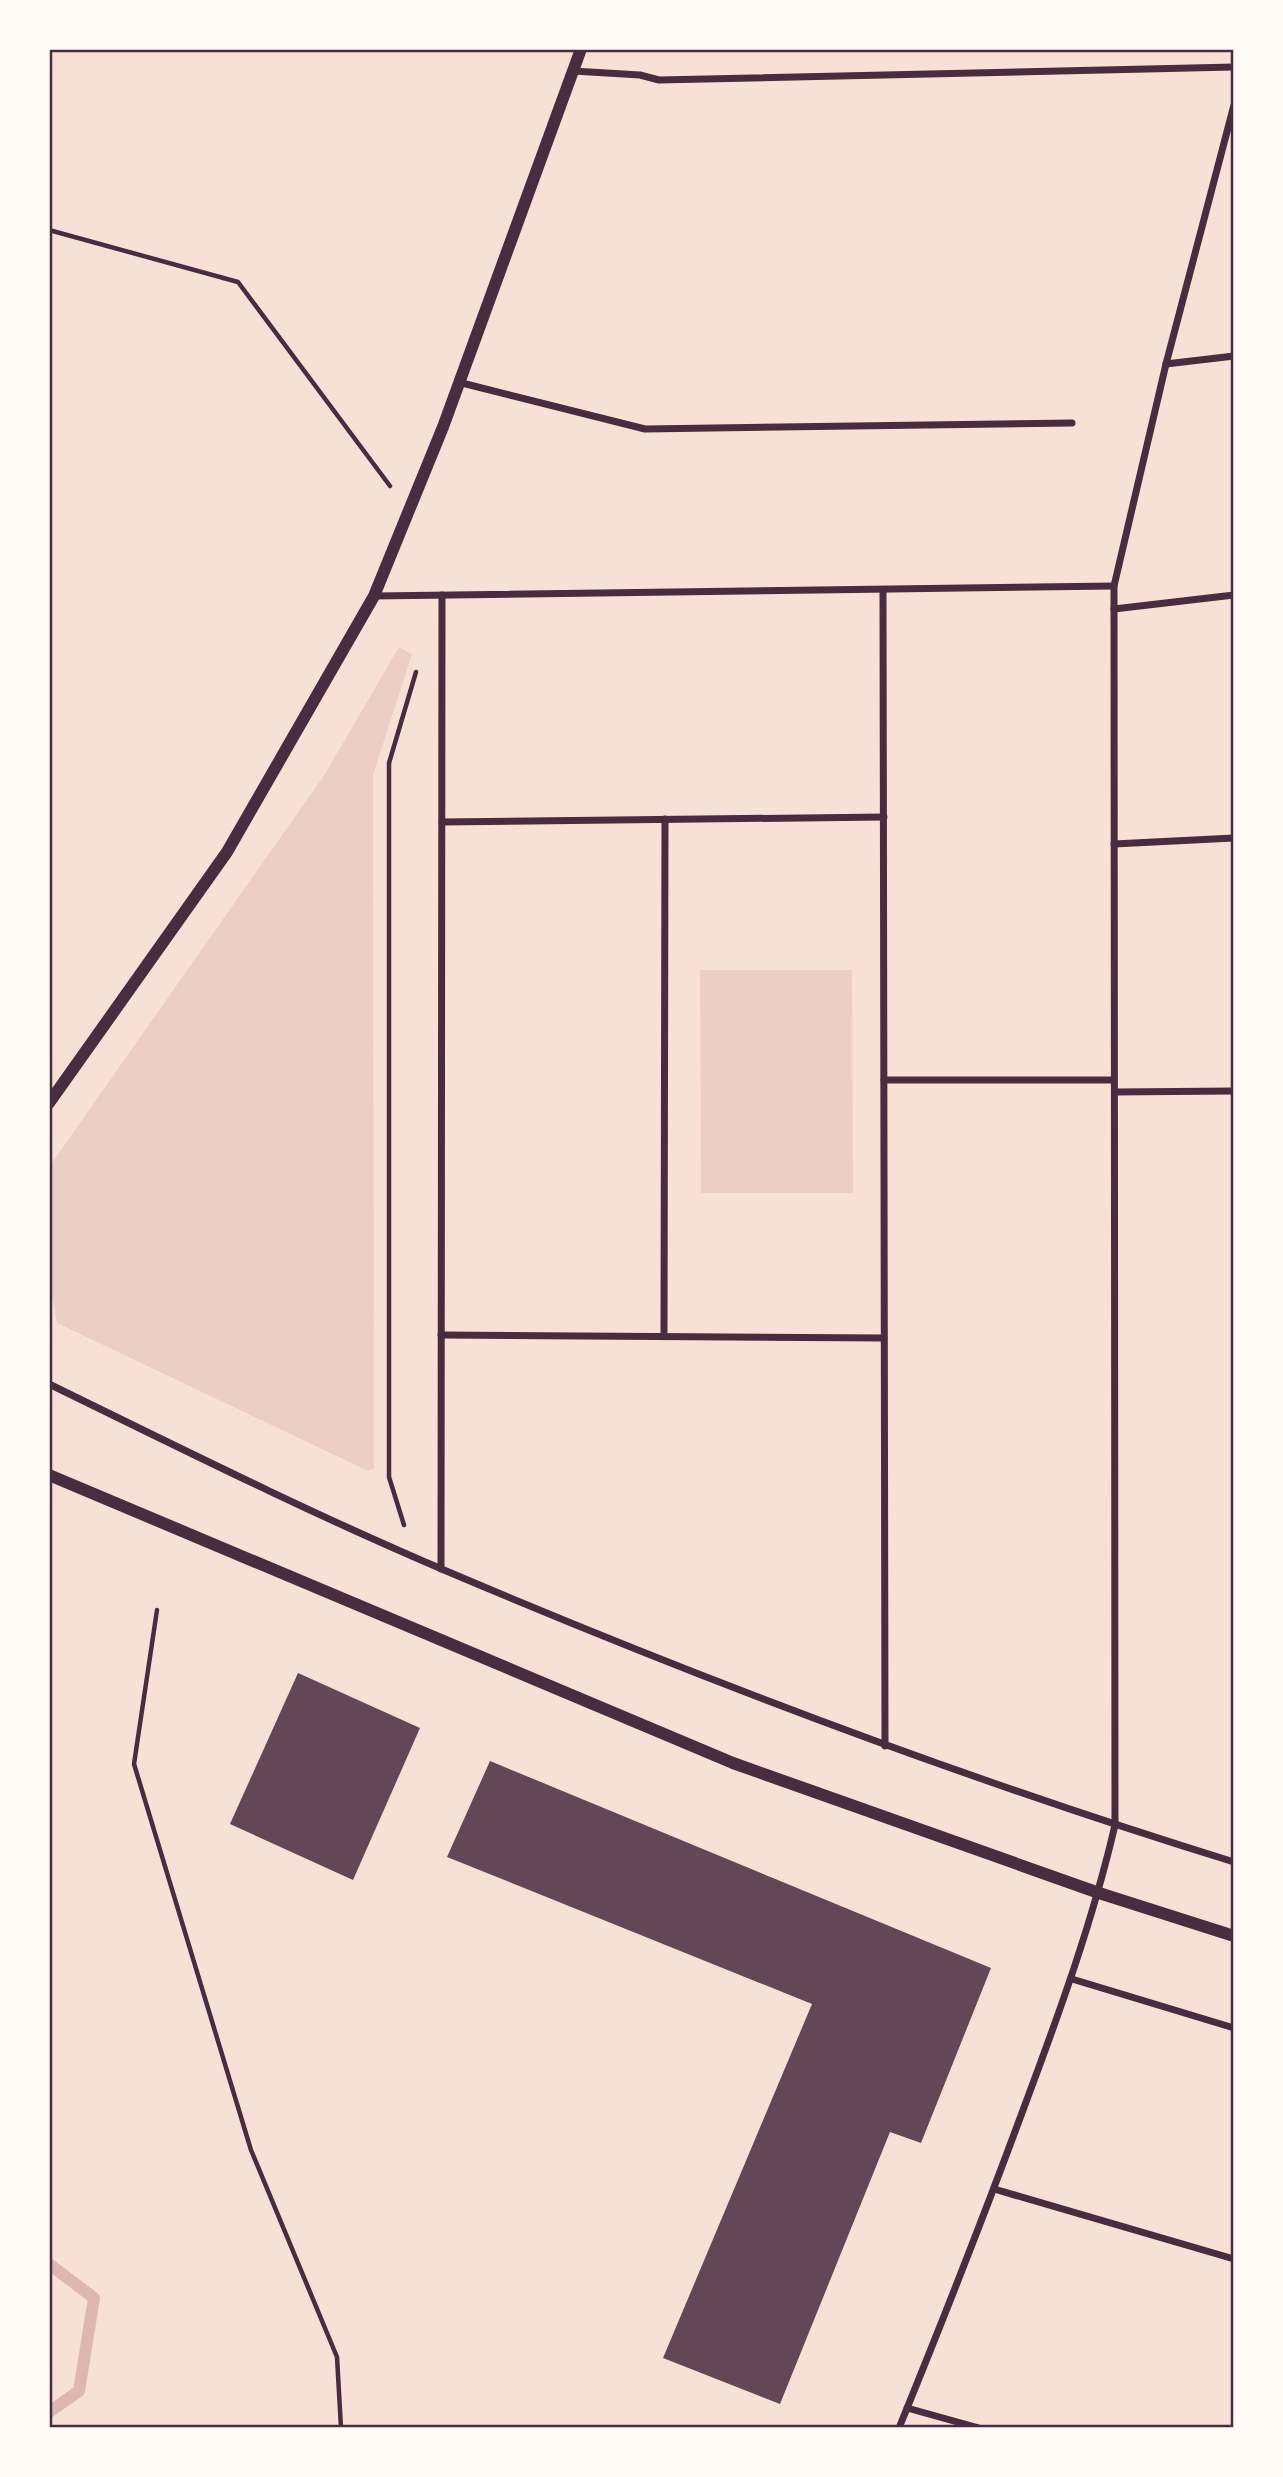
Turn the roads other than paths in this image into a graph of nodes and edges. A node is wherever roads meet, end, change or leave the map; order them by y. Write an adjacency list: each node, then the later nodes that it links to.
1 (581, 49): 3 (street)
2 (1234, 67): 3 (street)
3 (573, 71): 7 (street)
4 (1234, 104): 6 (street)
5 (1234, 356): 6 (street)
6 (1166, 364): 9 (street)
7 (458, 382): 8 (street); 13 (street)
8 (1072, 423)
9 (1114, 586): 10 (street); 14 (street)
10 (883, 590): 11 (street); 15 (street)
11 (442, 595): 13 (street); 17 (street)
12 (1234, 595): 14 (street)
13 (374, 596): 24 (street)
14 (1114, 609): 19 (street)
15 (884, 817): 16 (street); 20 (street)
16 (665, 819): 17 (street); 26 (street)
17 (442, 822): 25 (street)
18 (1234, 838): 19 (street)
19 (1114, 844): 21 (street)
20 (884, 1080): 21 (street); 27 (street)
21 (1114, 1080): 23 (street)
22 (1234, 1091): 23 (street)
23 (1115, 1092): 32 (street)
24 (49, 1103)
25 (441, 1335): 26 (street); 30 (street)
26 (664, 1336): 27 (street)
27 (884, 1338): 31 (street)
28 (49, 1384): 30 (street)
29 (53, 1474): 34 (street)
30 (441, 1569): 31 (street)
31 (885, 1746): 32 (street)
32 (1115, 1825): 33 (street); 34 (street)
33 (1234, 1862)
34 (1099, 1893): 35 (street); 36 (street)
35 (1234, 1936)
36 (1072, 1979): 37 (street); 38 (street)
37 (1234, 2028)
38 (994, 2189): 39 (street); 40 (street)
39 (1234, 2259)
40 (907, 2408): 41 (street); 42 (street)
41 (900, 2428)
42 (979, 2428)

